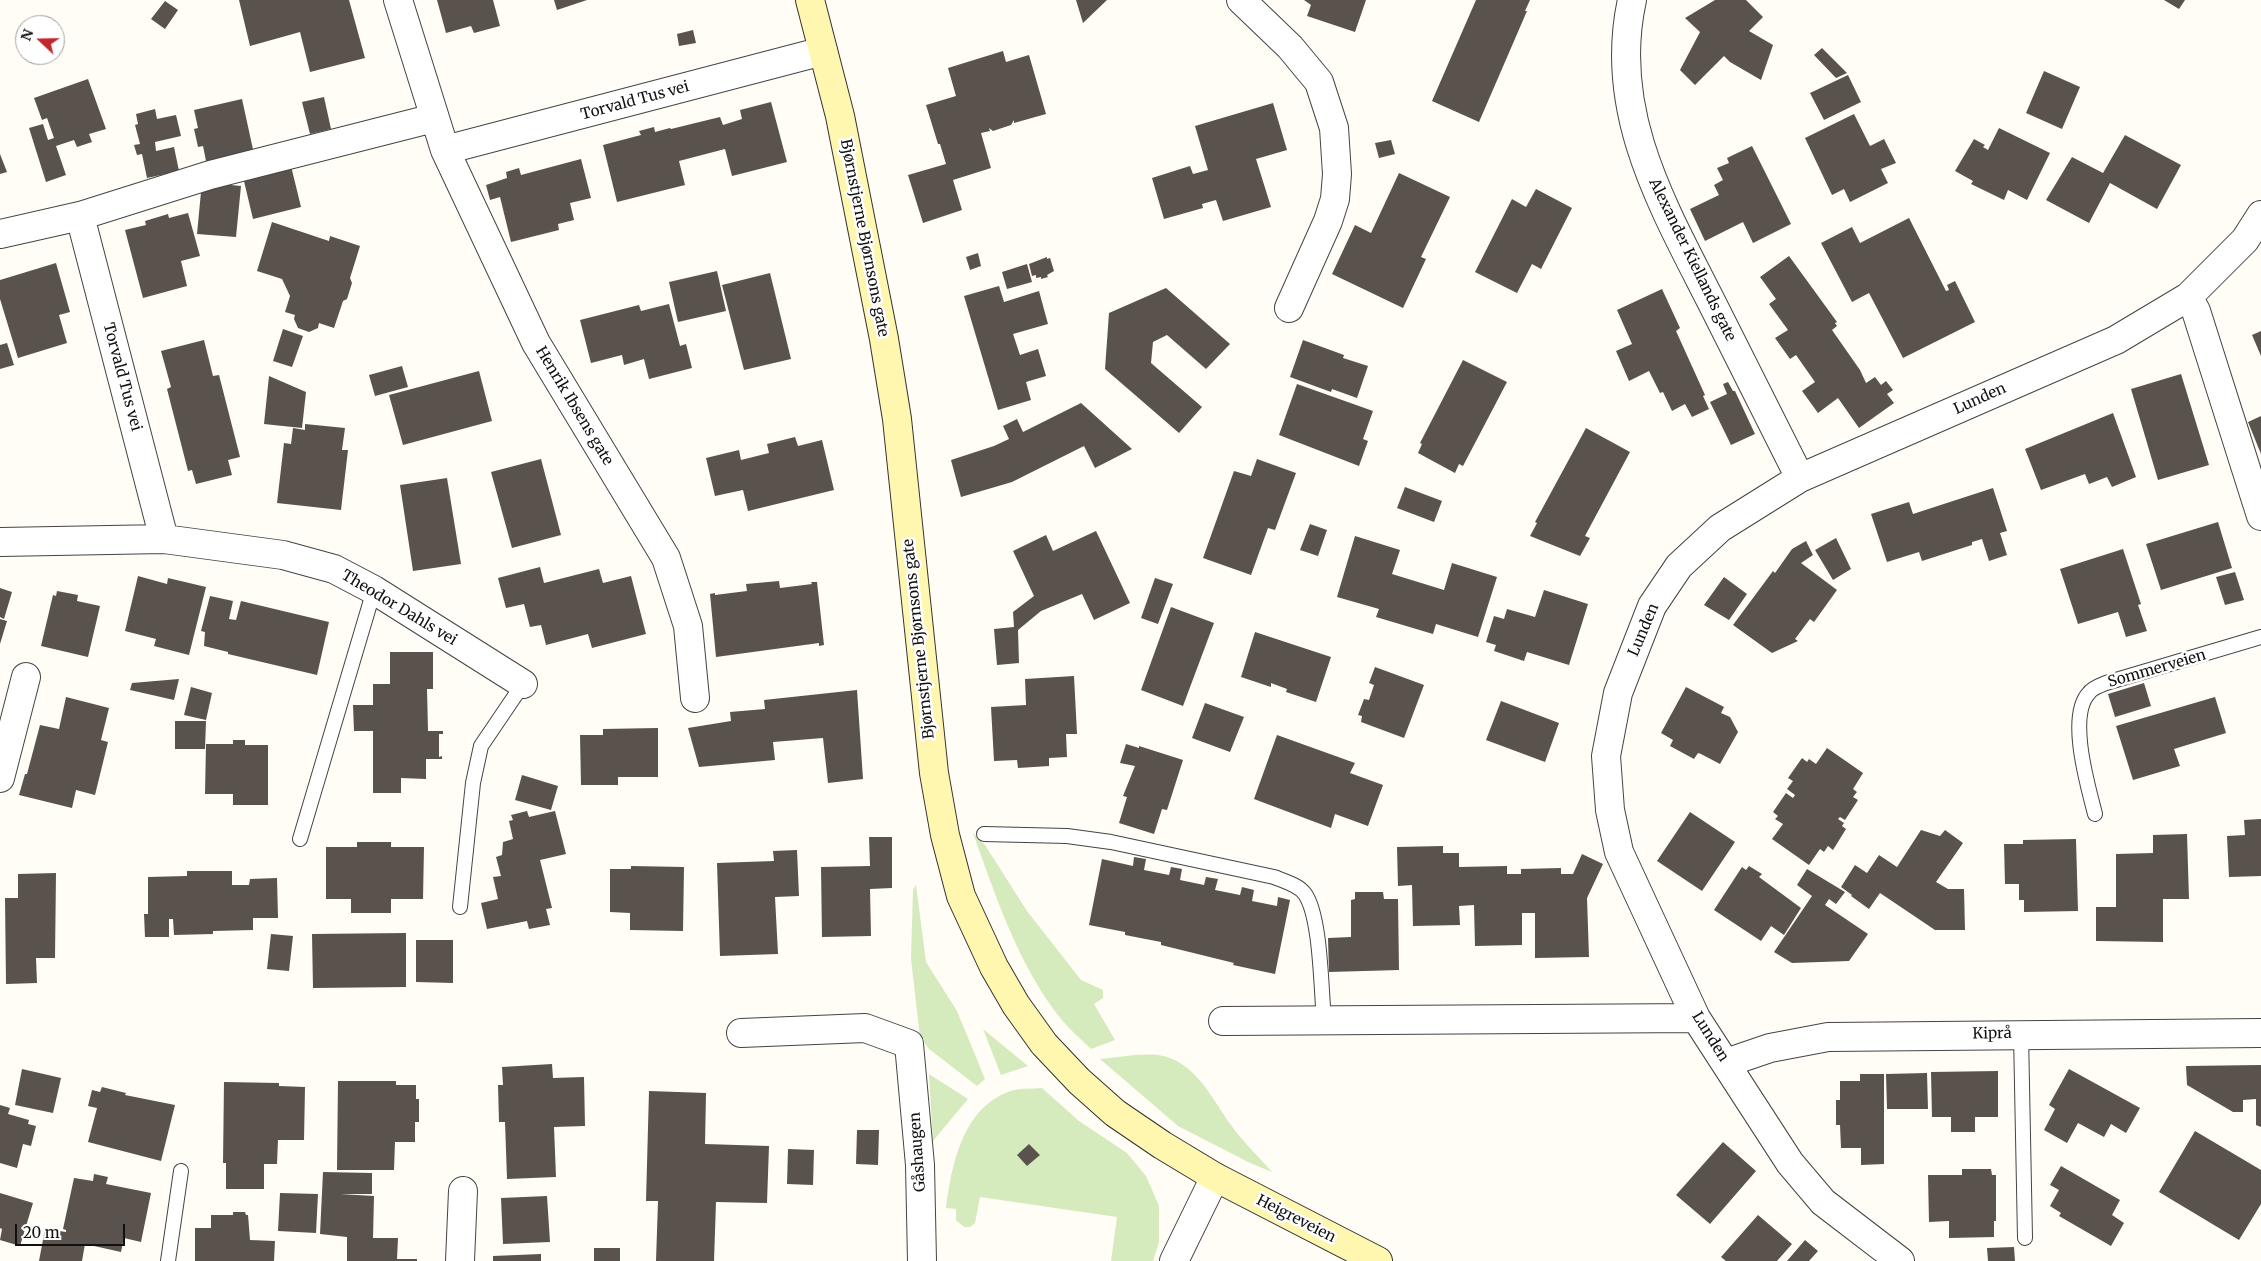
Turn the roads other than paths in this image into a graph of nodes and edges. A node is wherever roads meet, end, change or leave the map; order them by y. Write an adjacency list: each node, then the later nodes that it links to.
1 (398, 0): 6 (street, Henrik Ibsens gate)
2 (810, 0): 5 (main road, Bjørnstjerne Bjørnsons gate)
3 (1242, 0): 12 (street)
4 (1632, 0): 13 (street, Alexander Kiellands gate)
5 (823, 51): 7 (street, Torvald Tus vei); 35 (main road, Bjørnstjerne Bjørnsons gate)
6 (434, 118): 7 (street, Henrik Ibsens gate); 9 (street)
7 (446, 150): 21 (street, Henrik Ibsens gate)
8 (2261, 215): 11 (street, Lunden)
9 (80, 216): 10 (street); 15 (street, Torvald Tus vei)
10 (0, 234)
11 (2188, 297): 13 (street, Lunden); 14 (street)
12 (1289, 308)
13 (1800, 478): 27 (street, Lunden)
14 (2261, 516)
15 (164, 538): 16 (street, Theodor Dahls vei); 17 (street, Theodor Dahls vei)
16 (0, 542)
17 (374, 590): 20 (street, Theodor Dahls vei); 25 (lane)
18 (2261, 636): 23 (lane, Sommerveien)
19 (26, 677): 22 (street)
20 (523, 684): 26 (lane, Theodor Dahls vei)
21 (695, 698)
22 (0, 778)
23 (2095, 814)
24 (984, 834): 28 (lane)
25 (300, 839)
26 (460, 906)
27 (1696, 1018): 28 (street); 33 (street, Lunden)
28 (1324, 1020): 29 (street)
29 (1223, 1021)
30 (741, 1033): 40 (street, Gåshaugen)
31 (2261, 1033): 32 (street, Kiprå)
32 (2021, 1034): 33 (street, Kiprå); 37 (lane)
33 (1726, 1063): 43 (street, Lunden)
34 (181, 1171): 38 (lane)
35 (1215, 1177): 41 (street); 42 (main road, Heigreveien)
36 (463, 1191): 39 (street)
37 (2025, 1238)
38 (168, 1261)
39 (460, 1261)
40 (922, 1261)
41 (1174, 1261)
42 (1378, 1261)
43 (1900, 1261)

